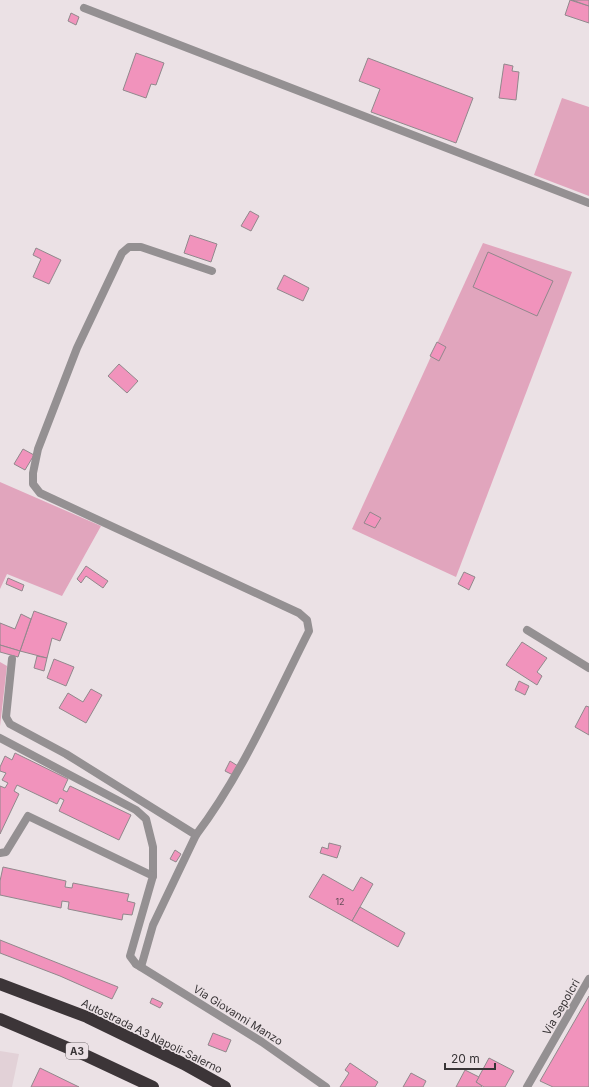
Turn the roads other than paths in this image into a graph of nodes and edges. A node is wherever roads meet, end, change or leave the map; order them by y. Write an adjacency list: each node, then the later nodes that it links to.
1 (84, 8): 2 (street)
2 (589, 203)
3 (212, 271): 8 (street)
4 (527, 630): 6 (street)
5 (12, 659): 8 (street)
6 (589, 668)
7 (0, 738): 10 (street)
8 (196, 835): 11 (street)
9 (0, 853): 10 (street)
10 (153, 876): 11 (street)
11 (138, 966): 17 (street, Via Giovanni Manzo)
12 (589, 979): 18 (street, Via Sepolcri)
13 (0, 984): 16 (highway, Autostrada A3 Napoli-Salerno)
14 (0, 1020): 15 (highway, A3)
15 (153, 1087)
16 (225, 1087)
17 (326, 1087)
18 (528, 1087)

